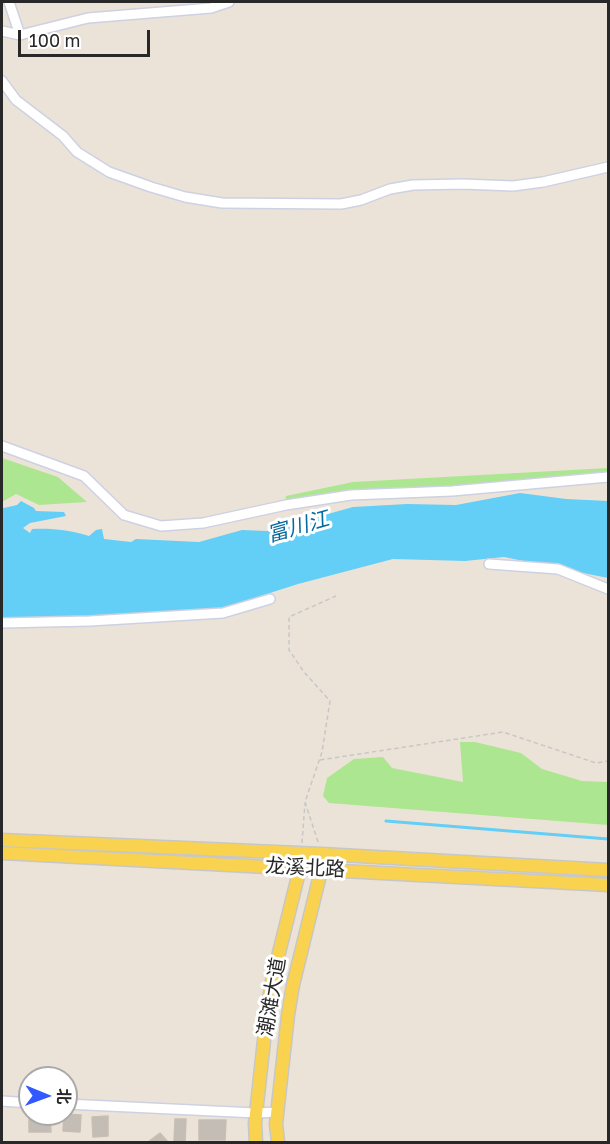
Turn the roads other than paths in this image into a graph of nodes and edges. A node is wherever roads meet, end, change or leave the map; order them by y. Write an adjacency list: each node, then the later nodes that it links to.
1 (9, 2): 4 (street)
2 (229, 2): 4 (street)
3 (2, 31): 4 (street)
4 (20, 35)
5 (2, 81): 6 (street)
6 (609, 167)
7 (2, 446): 8 (street)
8 (609, 477)
9 (489, 564): 10 (street)
10 (609, 589)
11 (270, 599): 12 (street)
12 (2, 623)
13 (2, 840): 15 (main road, 龙溪北路)
14 (2, 853): 17 (main road, 龙溪北路)
15 (301, 853): 16 (main road, 龙溪北路); 17 (main road, 潮滩大道)
16 (322, 854): 18 (main road, 潮滩大道); 19 (main road, 龙溪北路)
17 (300, 868): 18 (main road, 龙溪北路); 25 (main road, 潮滩大道)
18 (321, 869): 20 (main road, 龙溪北路); 24 (main road, 潮滩大道)
19 (609, 870)
20 (609, 885)
21 (2, 1101): 22 (street)
22 (18, 1102)
23 (78, 1105): 25 (street)
24 (278, 1112): 25 (street); 27 (main road, 潮滩大道)
25 (256, 1113): 26 (main road, 潮滩大道)
26 (256, 1143)
27 (278, 1143)

